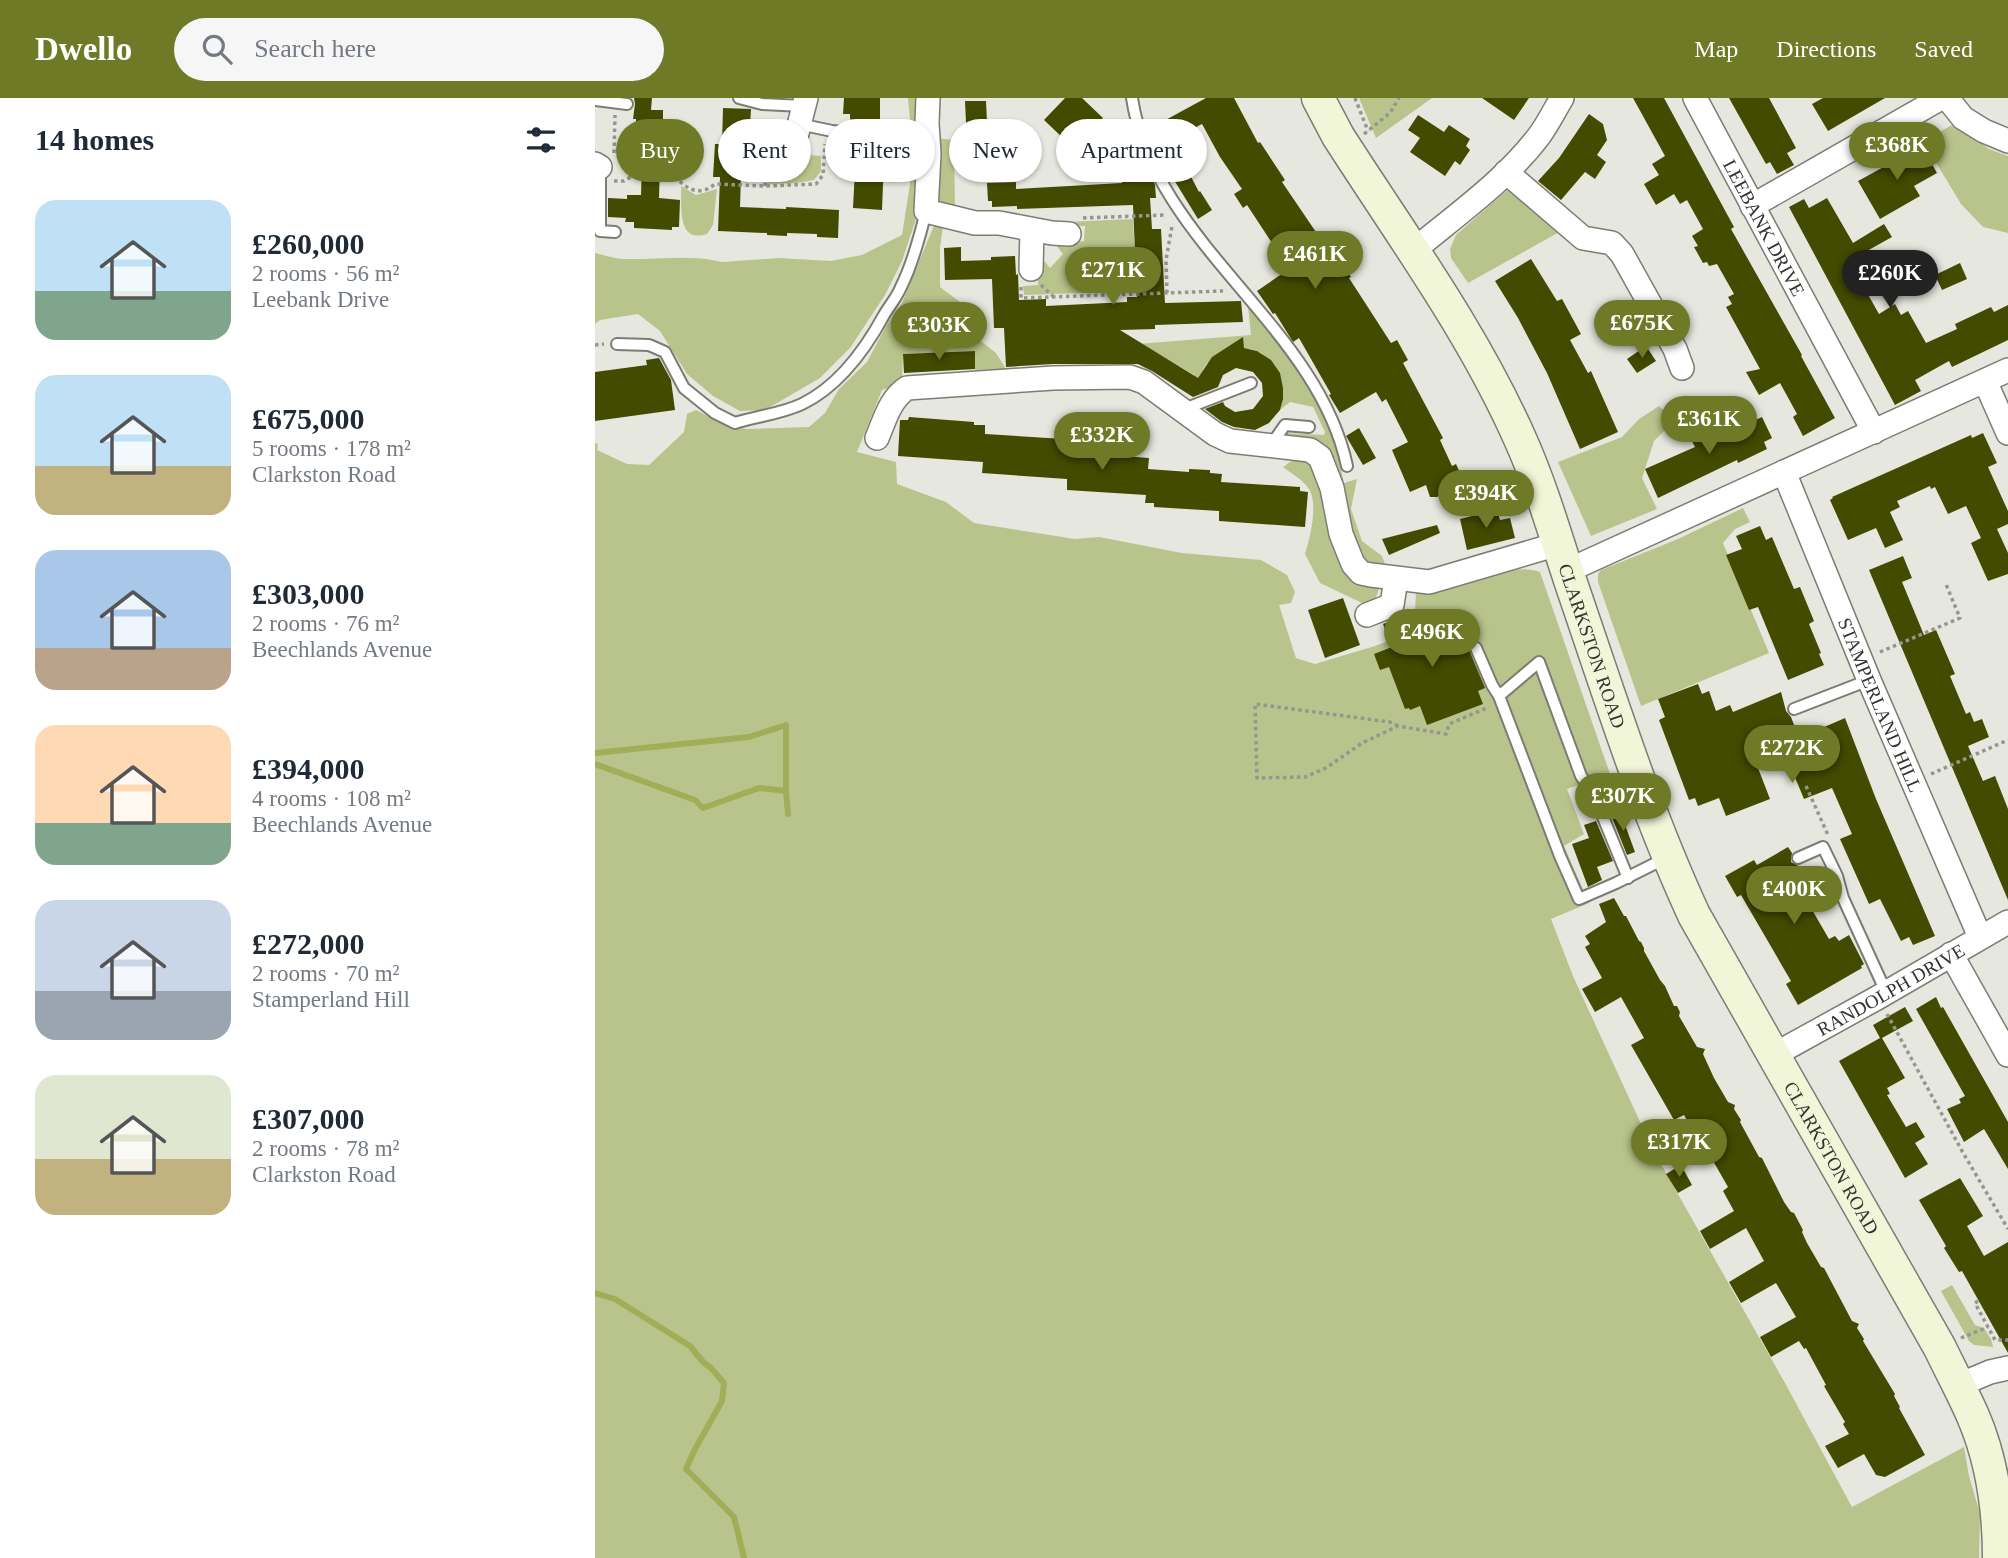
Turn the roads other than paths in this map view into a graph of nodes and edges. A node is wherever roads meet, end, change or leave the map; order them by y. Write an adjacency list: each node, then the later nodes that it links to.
1 (739, 98): 11 (lane)
2 (928, 98): 17 (street)
3 (1132, 98): 34 (lane)
4 (1318, 98): 21 (main road, CLARKSTON ROAD)
5 (1562, 98): 15 (street)
6 (1695, 98): 16 (street, LEEBANK DRIVE)
7 (1941, 98): 16 (street)
8 (1947, 98): 13 (street)
9 (595, 100): 10 (lane)
10 (621, 103)
11 (801, 116): 12 (lane)
12 (825, 128)
13 (2008, 141)
14 (603, 162): 20 (lane)
15 (1506, 172): 21 (street); 24 (street)
16 (1752, 206): 30 (street, LEEBANK DRIVE)
17 (926, 211): 19 (street); 23 (lane)
18 (1072, 226): 19 (street)
19 (1032, 230): 22 (street)
20 (615, 232)
21 (1413, 251): 36 (main road, CLARKSTON ROAD)
22 (1031, 269)
23 (617, 344)
24 (1682, 368)
25 (2008, 370): 26 (street)
26 (1985, 381): 30 (street); 31 (street)
27 (1251, 383): 28 (lane)
28 (1185, 411): 32 (street); 33 (street)
29 (1309, 427): 33 (lane)
30 (1874, 432): 35 (street)
31 (2008, 433)
32 (877, 438)
33 (1271, 445): 37 (street)
34 (1347, 466)
35 (1784, 472): 36 (street); 40 (street, STAMPERLAND HILL)
36 (1563, 558): 37 (street); 43 (main road, CLARKSTON ROAD)
37 (1396, 579): 38 (street)
38 (1367, 615)
39 (1476, 648): 41 (lane)
40 (1865, 670): 42 (lane); 49 (street, STAMPERLAND HILL)
41 (1500, 699): 44 (lane); 47 (lane)
42 (1794, 709)
43 (1637, 776): 44 (lane); 45 (main road, CLARKSTON ROAD)
44 (1594, 795): 47 (lane)
45 (1668, 856): 47 (lane); 53 (main road, CLARKSTON ROAD)
46 (1798, 858): 51 (lane)
47 (1628, 878)
48 (2008, 922): 49 (street, RANDOLPH DRIVE)
49 (1980, 937): 50 (street, RANDOLPH DRIVE)
50 (1951, 954): 51 (street, RANDOLPH DRIVE); 52 (street)
51 (1882, 995): 53 (street, RANDOLPH DRIVE)
52 (2008, 1055)
53 (1772, 1056): 55 (main road, CLARKSTON ROAD)
54 (2008, 1368): 55 (street)
55 (1959, 1385): 56 (main road, CLARKSTON ROAD)
56 (2002, 1540)

